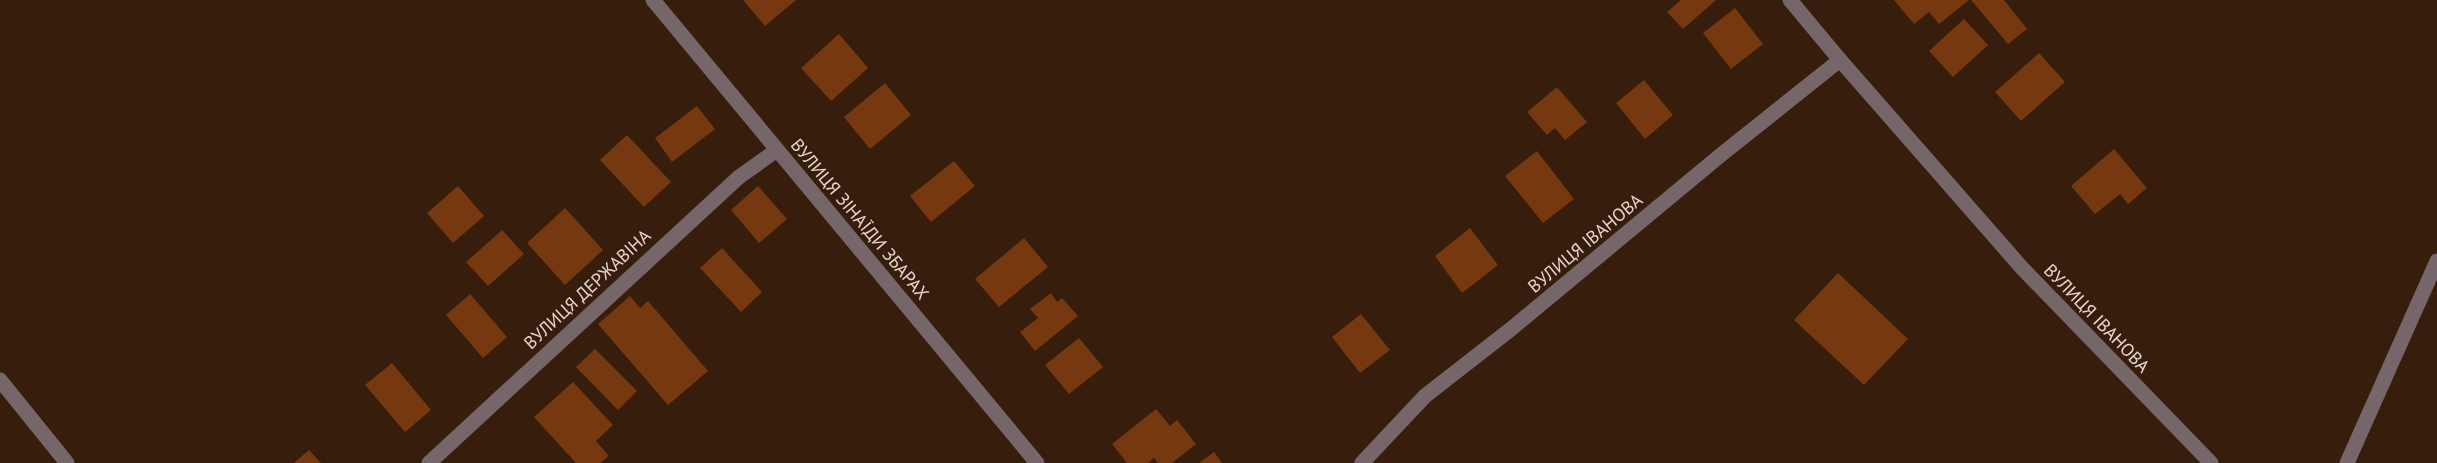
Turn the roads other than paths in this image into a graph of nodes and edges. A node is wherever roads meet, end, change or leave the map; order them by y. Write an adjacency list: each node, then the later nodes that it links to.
1 (653, 0): 4 (street, ВУЛИЦЯ ЗІНАЇДИ ЗБАРАХ)
2 (1790, 0): 3 (street, ВУЛИЦЯ ІВАНОВА)
3 (1840, 60): 10 (street, ВУЛИЦЯ ІВАНОВА); 11 (street, ВУЛИЦЯ ІВАНОВА)
4 (777, 150): 8 (street, ВУЛИЦЯ ДЕРЖАВІНА); 9 (street, ВУЛИЦЯ ЗІНАЇДИ ЗБАРАХ)
5 (2437, 261): 12 (street)
6 (0, 380): 7 (street)
7 (67, 463)
8 (429, 463)
9 (1037, 463)
10 (1362, 463)
11 (2211, 463)
12 (2347, 463)

